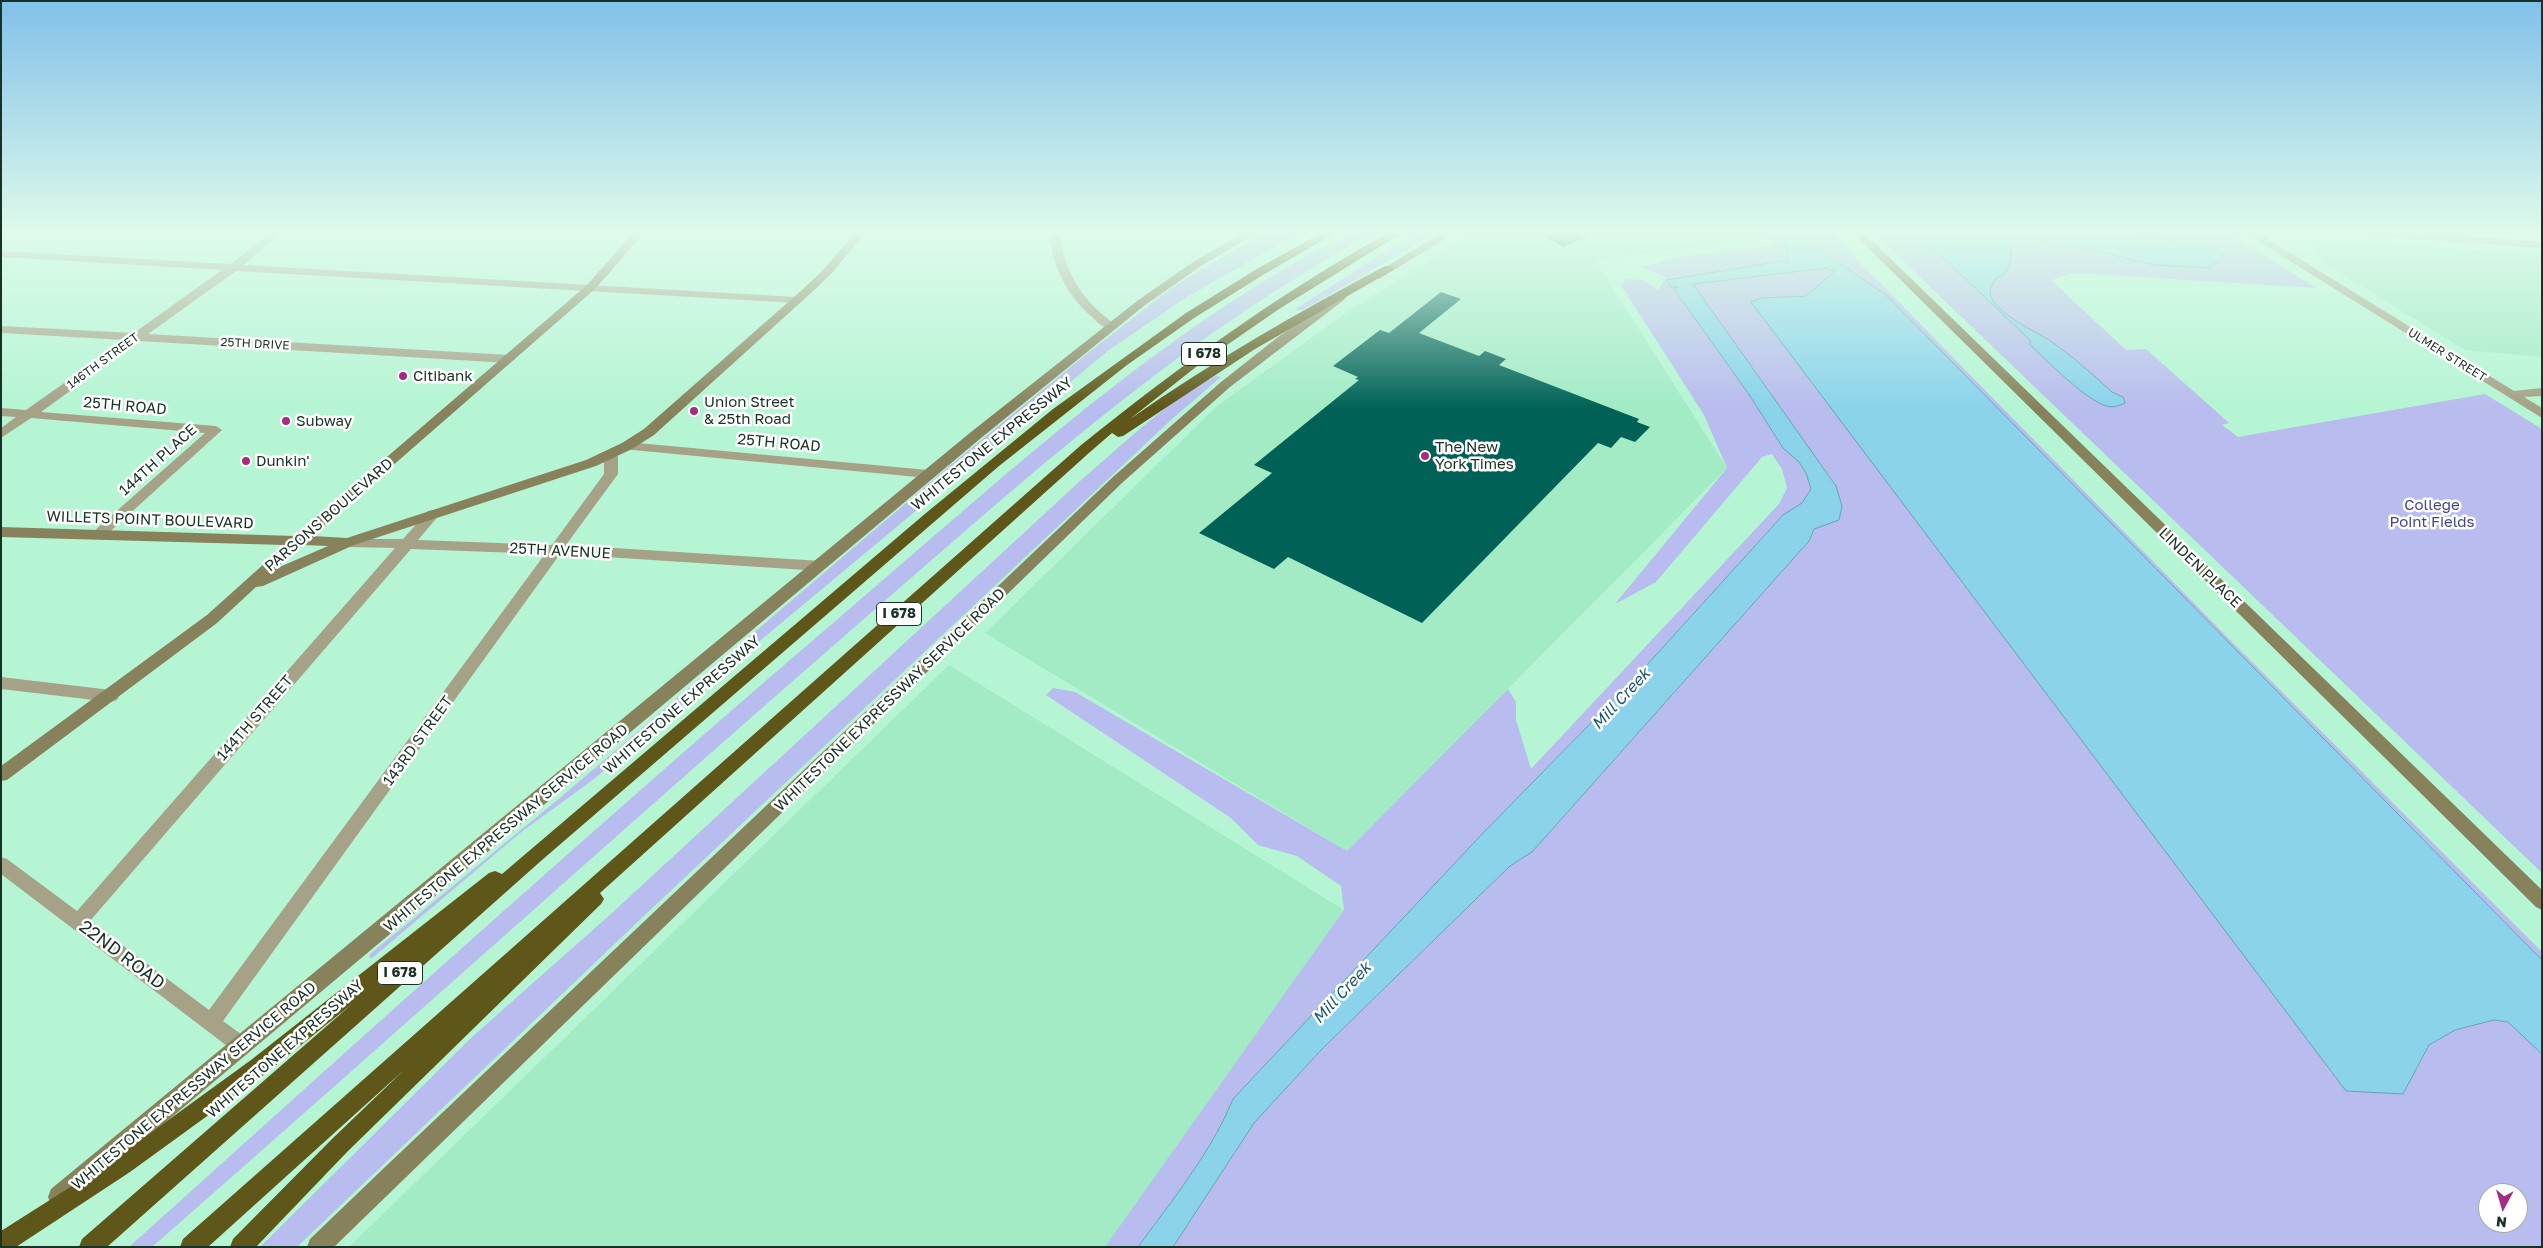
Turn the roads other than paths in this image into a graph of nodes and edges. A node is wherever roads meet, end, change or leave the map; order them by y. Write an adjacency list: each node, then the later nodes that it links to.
1 (200, 291): 16 (street, 146TH STREET)
2 (586, 291): 17 (street, PARSONS BOULEVARD)
3 (658, 291): 13 (street)
4 (806, 291): 13 (street)
5 (1076, 291): 14 (street)
6 (1158, 291): 14 (street, WHITESTONE EXPRESSWAY SERVICE ROAD)
7 (1229, 291): 40 (highway, WHITESTONE EXPRESSWAY / I 678)
8 (1298, 291): 28 (highway, I 678)
9 (1346, 291): 28 (highway)
10 (1352, 291): 52 (street, WHITESTONE EXPRESSWAY SERVICE ROAD)
11 (1918, 291): 44 (street, LINDEN PLACE)
12 (2344, 291): 19 (street, ULMER STREET)
13 (797, 300): 25 (street)
14 (1111, 326): 27 (street, WHITESTONE EXPRESSWAY SERVICE ROAD)
15 (1, 329): 16 (street, 25TH DRIVE)
16 (136, 337): 17 (street, 25TH DRIVE); 21 (street, 146TH STREET)
17 (509, 359): 32 (street, PARSONS BOULEVARD)
18 (2542, 392): 19 (street)
19 (2511, 395): 22 (street, ULMER STREET)
20 (1, 412): 21 (street, 25TH ROAD)
21 (29, 414): 23 (street, 25TH ROAD); 24 (street, 146TH STREET)
22 (2542, 414)
23 (216, 430): 31 (street, 144TH PLACE)
24 (1, 434)
25 (627, 446): 26 (street); 27 (street, 25TH ROAD)
26 (611, 454): 29 (street); 35 (street, 143RD STREET)
27 (928, 474): 36 (street, WHITESTONE EXPRESSWAY SERVICE ROAD)
28 (1028, 499): 41 (highway, I 678)
29 (433, 514): 33 (street); 34 (street, 144TH STREET)
30 (1, 532): 31 (street, WILLETS POINT BOULEVARD)
31 (99, 534): 32 (street, WILLETS POINT BOULEVARD)
32 (299, 540): 33 (street, 25TH AVENUE); 37 (street, PARSONS BOULEVARD)
33 (350, 542): 34 (street, 25TH AVENUE); 37 (street)
34 (406, 544): 35 (street, 25TH AVENUE); 45 (street, 144TH STREET)
35 (557, 550): 36 (street, 25TH AVENUE); 46 (street, 143RD STREET)
36 (821, 566): 47 (street, WHITESTONE EXPRESSWAY SERVICE ROAD)
37 (246, 588): 39 (street, PARSONS BOULEVARD)
38 (1, 683): 39 (street)
39 (111, 696): 42 (street, PARSONS BOULEVARD)
40 (712, 702): 48 (highway); 49 (highway, WHITESTONE EXPRESSWAY / I 678)
41 (770, 729): 50 (highway, I 678); 51 (highway)
42 (1, 775)
43 (1, 864): 45 (street, 22ND ROAD)
44 (2542, 902)
45 (78, 922): 46 (street, 22ND ROAD)
46 (212, 1022): 47 (street, 22ND ROAD)
47 (242, 1046): 48 (street, WHITESTONE EXPRESSWAY SERVICE ROAD)
48 (3, 1240)
49 (90, 1247)
50 (191, 1247)
51 (241, 1247)
52 (318, 1247)

